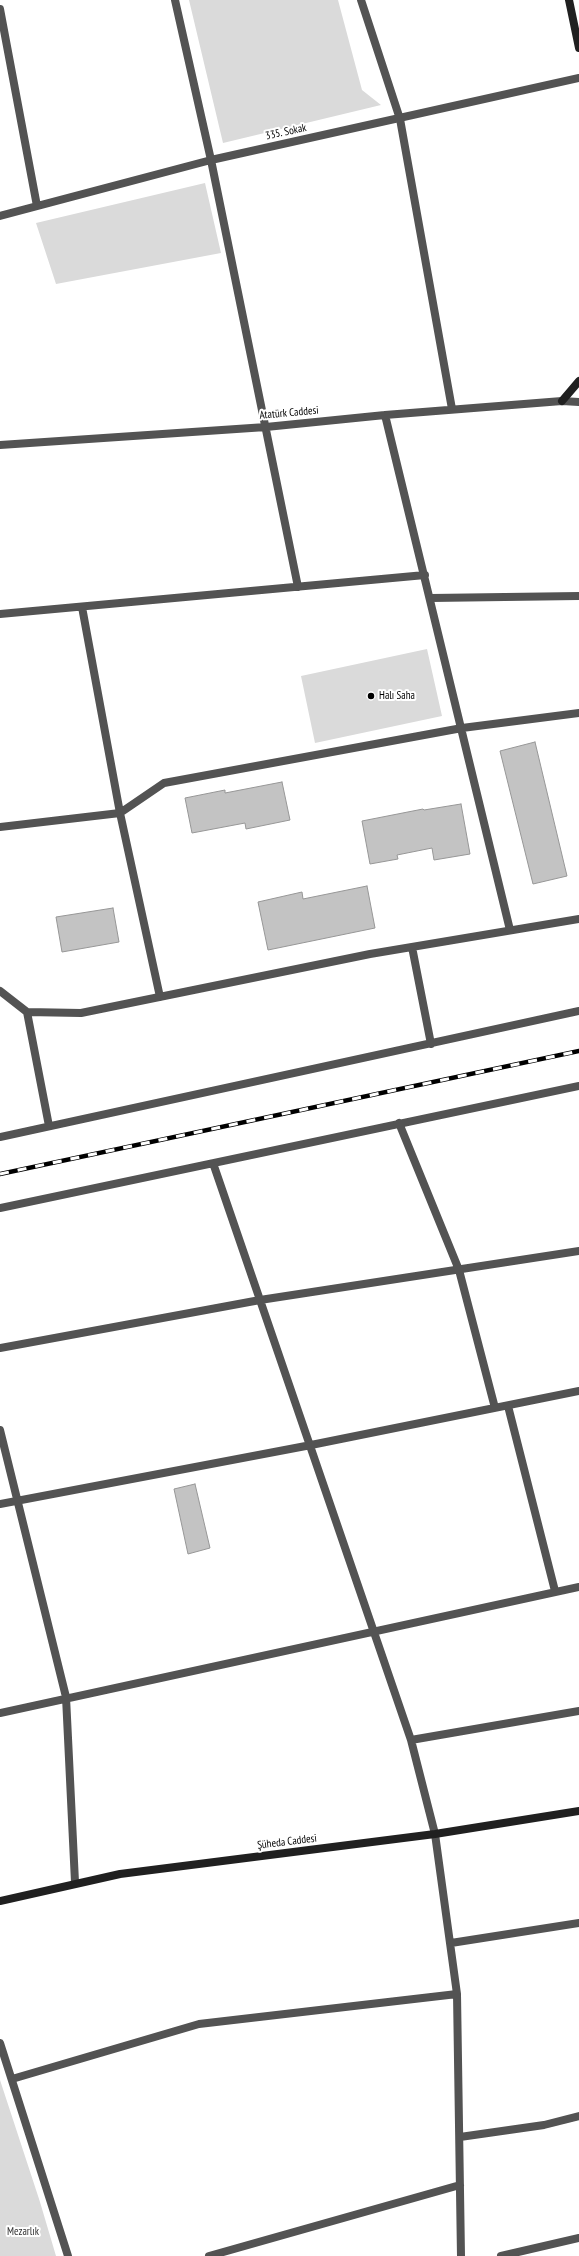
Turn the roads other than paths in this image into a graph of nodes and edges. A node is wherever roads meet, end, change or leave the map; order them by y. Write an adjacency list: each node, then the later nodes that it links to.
1 (175, 0): 8 (street)
2 (361, 0): 7 (street)
3 (570, 0): 5 (main road)
4 (0, 9): 9 (street)
5 (579, 48)
6 (579, 78): 7 (street, 335. Sokak)
7 (400, 119): 8 (street, 335. Sokak); 14 (street)
8 (211, 160): 9 (street, 335. Sokak); 16 (street)
9 (37, 206): 10 (street, 335. Sokak)
10 (0, 216)
11 (579, 381): 12 (main road)
12 (562, 401): 13 (street, Atatürk Caddesi); 14 (street, Atatürk Caddesi)
13 (579, 402)
14 (452, 409): 15 (street, Atatürk Caddesi)
15 (385, 415): 16 (street, Atatürk Caddesi); 18 (street)
16 (266, 427): 17 (street, Atatürk Caddesi); 19 (street)
17 (0, 445)
18 (425, 575): 19 (street); 21 (street)
19 (298, 587): 22 (street)
20 (579, 596): 21 (street)
21 (431, 598): 25 (street)
22 (82, 607): 23 (street); 26 (street)
23 (0, 614)
24 (579, 713): 25 (street)
25 (462, 728): 26 (street); 29 (street)
26 (120, 813): 27 (street); 32 (street)
27 (0, 827)
28 (579, 919): 29 (street)
29 (510, 930): 30 (street)
30 (412, 947): 32 (street); 35 (street)
31 (0, 991): 34 (street)
32 (160, 997): 34 (street)
33 (579, 1011): 35 (street)
34 (27, 1012): 38 (street)
35 (431, 1044): 38 (street)
36 (579, 1086): 37 (street)
37 (399, 1123): 40 (street); 43 (street)
38 (49, 1126): 39 (street)
39 (0, 1137)
40 (213, 1163): 41 (street); 44 (street)
41 (0, 1208)
42 (579, 1251): 43 (street)
43 (459, 1270): 44 (street); 48 (street)
44 (260, 1300): 45 (street); 50 (street)
45 (0, 1348)
46 (579, 1392): 47 (street)
47 (508, 1406): 48 (street); 54 (street)
48 (495, 1408): 50 (street)
49 (0, 1430): 51 (street)
50 (311, 1445): 51 (street); 55 (street)
51 (17, 1500): 52 (street); 56 (street)
52 (0, 1504)
53 (579, 1587): 54 (street)
54 (555, 1591): 55 (street)
55 (373, 1630): 56 (street); 59 (street)
56 (66, 1697): 58 (street); 62 (street)
57 (579, 1711): 59 (street)
58 (0, 1713)
59 (411, 1740): 61 (street)
60 (579, 1811): 61 (main road, Şüheda Caddesi)
61 (435, 1834): 62 (main road, Şüheda Caddesi); 65 (street)
62 (75, 1882): 63 (main road, Şüheda Caddesi)
63 (0, 1901)
64 (579, 1923): 65 (street)
65 (451, 1943): 66 (street)
66 (457, 1994): 68 (street); 70 (street)
67 (0, 2043): 68 (street)
68 (12, 2079): 73 (street)
69 (579, 2116): 70 (street)
70 (460, 2136): 71 (street)
71 (460, 2186): 74 (street); 75 (street)
72 (579, 2238): 76 (street)
73 (68, 2256)
74 (209, 2256)
75 (461, 2256)
76 (501, 2256)

